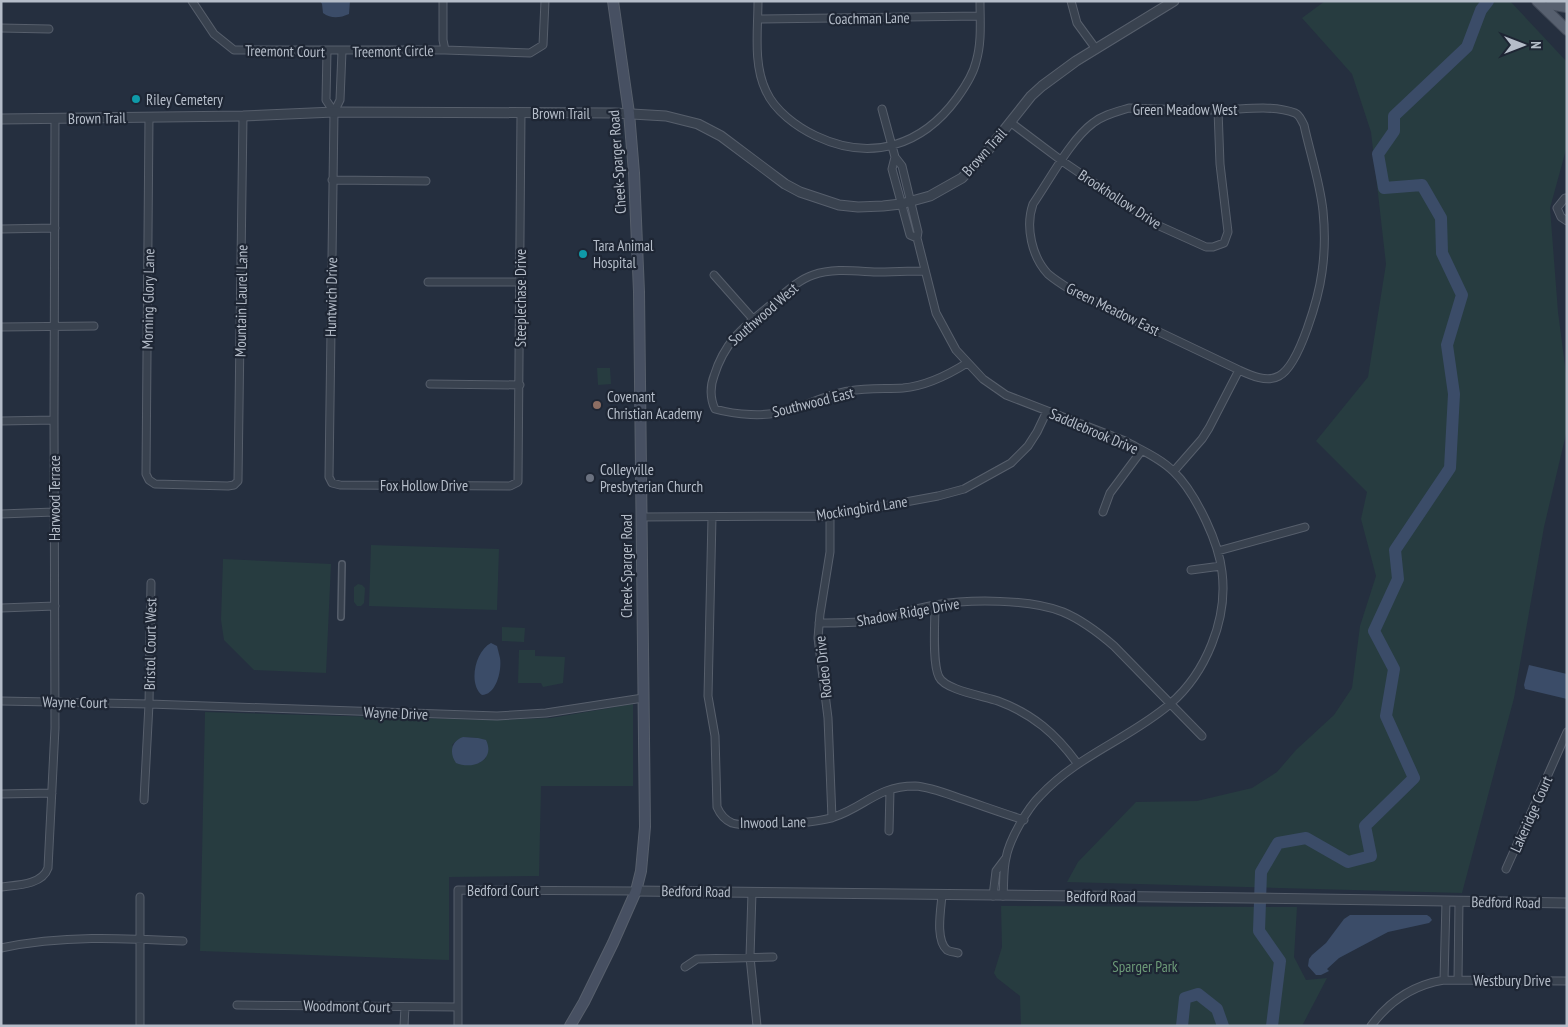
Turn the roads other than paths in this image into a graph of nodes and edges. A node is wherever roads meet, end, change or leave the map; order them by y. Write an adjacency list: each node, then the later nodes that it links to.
1 (192, 1): 17 (street, Treemont Court)
2 (443, 1): 16 (street, Treemont Circle)
3 (545, 1): 16 (street, Treemont Circle)
4 (613, 1): 23 (main road, Cheek-Sparger Road)
5 (758, 1): 11 (street)
6 (980, 1): 10 (street)
7 (1071, 1): 15 (street)
8 (1171, 2): 15 (street, Brown Trail)
9 (1554, 4): 14 (main road)
10 (980, 16): 11 (street, Coachman Lane); 29 (street)
11 (758, 19): 29 (street)
12 (1, 28): 13 (street)
13 (49, 29)
14 (1567, 30)
15 (1096, 49): 28 (street, Brown Trail)
16 (445, 50): 18 (street, Treemont Circle)
17 (327, 51): 18 (street, Treemont Court); 21 (street)
18 (342, 52): 21 (street)
19 (882, 109): 29 (street)
20 (1218, 110): 31 (street, Green Meadow West); 31 (street, Brookhollow Drive); 50 (street, Green Meadow West)
21 (334, 112): 22 (street, Brown Trail); 24 (street, Brown Trail); 32 (street, Huntwich Drive)
22 (521, 113): 23 (street, Brown Trail); 44 (street, Steeplechase Drive)
23 (629, 113): 36 (street, Brown Trail); 66 (main road, Cheek-Sparger Road)
24 (243, 116): 25 (street, Brown Trail); 59 (street, Mountain Laurel Lane)
25 (149, 117): 27 (street, Brown Trail); 59 (street, Morning Glory Lane)
26 (1, 118): 27 (street, Brown Trail)
27 (55, 118): 38 (street, Harwood Terrace)
28 (1010, 122): 31 (street, Brookhollow Drive); 35 (street, Brown Trail)
29 (892, 146): 30 (street)
30 (895, 157): 35 (street, Saddlebrook Drive); 36 (street)
31 (1062, 161): 50 (street, Green Meadow East)
32 (332, 180): 33 (street); 60 (street, Huntwich Drive)
33 (426, 181)
34 (1567, 198): 37 (street)
35 (912, 202): 36 (street, Brown Trail); 40 (street, Saddlebrook Drive)
36 (901, 204): 40 (street, Saddlebrook Drive)
37 (1567, 221)
38 (56, 228): 39 (street); 46 (street, Harwood Terrace)
39 (1, 229)
40 (917, 238): 41 (street, Saddlebrook Drive)
41 (924, 271): 45 (street, Southwood West); 49 (street, Saddlebrook Drive)
42 (714, 275): 45 (street)
43 (428, 282): 44 (street)
44 (520, 282): 52 (street, Steeplechase Drive)
45 (753, 319): 53 (street, Southwood West)
46 (55, 326): 47 (street); 48 (street); 55 (street, Harwood Terrace)
47 (94, 326)
48 (1, 327)
49 (967, 362): 53 (street, Southwood East); 54 (street, Saddlebrook Drive)
50 (1239, 370): 58 (street)
51 (430, 384): 52 (street)
52 (520, 385): 61 (street, Steeplechase Drive)
53 (715, 409)
54 (1047, 411): 57 (street, Saddlebrook Drive); 65 (street, Mockingbird Lane)
55 (54, 420): 56 (street); 62 (street, Harwood Terrace)
56 (1, 421)
57 (1142, 450): 58 (street, Saddlebrook Drive); 63 (street)
58 (1174, 471): 69 (street, Saddlebrook Drive)
59 (149, 480)
60 (330, 481): 61 (street, Fox Hollow Drive)
61 (518, 482)
62 (54, 512): 64 (street); 75 (street, Harwood Terrace)
63 (1103, 512)
64 (1, 514)
65 (830, 516): 67 (street, Mockingbird Lane); 78 (street, Rodeo Drive)
66 (641, 517): 67 (street, Mockingbird Lane); 79 (main road, Cheek-Sparger Road)
67 (712, 517): 91 (street, Inwood Lane)
68 (1306, 527): 69 (street)
69 (1218, 551): 71 (street, Saddlebrook Drive)
70 (342, 564): 77 (street)
71 (1221, 566): 72 (street); 83 (street, Saddlebrook Drive)
72 (1190, 570)
73 (151, 583): 82 (street, Bristol Court West)
74 (935, 605): 78 (street, Shadow Ridge Drive); 83 (street, Shadow Ridge Drive); 86 (street)
75 (54, 606): 76 (street); 81 (street, Harwood Terrace)
76 (1, 608)
77 (341, 617)
78 (819, 624): 91 (street, Rodeo Drive)
79 (643, 698): 82 (street, Wayne Drive); 96 (main road, Cheek-Sparger Road)
80 (1, 701): 81 (street, Wayne Court)
81 (55, 702): 82 (street, Wayne Court); 88 (street, Harwood Terrace)
82 (149, 704): 90 (street, Bristol Court West)
83 (1170, 704): 85 (street, Shadow Ridge Drive); 86 (street, Saddlebrook Drive)
84 (1567, 732): 94 (street, Lakeridge Court)
85 (1202, 736)
86 (1077, 764): 92 (street, Saddlebrook Drive)
87 (890, 790): 91 (street, Inwood Lane); 92 (street, Inwood Lane); 93 (street)
88 (52, 793): 89 (street); 95 (street, Harwood Terrace)
89 (1, 794)
90 (144, 800)
91 (832, 818)
92 (1024, 820): 99 (street, Saddlebrook Drive)
93 (889, 831)
94 (1506, 869)
95 (1, 887)
96 (636, 891): 97 (street, Bedford Road); 116 (street, Bedford Court); 120 (main road, Cheek-Sparger Road)
97 (752, 892): 98 (street, Bedford Road); 108 (street)
98 (942, 895): 99 (street, Bedford Road); 107 (street)
99 (998, 896): 101 (street, Bedford Road)
100 (140, 898): 104 (street)
101 (1446, 901): 102 (street, Bedford Road); 111 (street)
102 (1459, 902): 103 (street, Bedford Road); 112 (street)
103 (1567, 903)
104 (140, 939): 105 (street); 106 (street); 117 (street)
105 (183, 941)
106 (1, 948)
107 (958, 953)
108 (750, 957): 109 (street); 110 (street); 121 (street)
109 (773, 957)
110 (685, 967)
111 (1444, 980): 112 (street, Westbury Drive); 122 (street, Westbury Drive)
112 (1458, 980): 113 (street, Westbury Drive)
113 (1567, 981)
114 (236, 1005): 115 (street, Woodmont Court)
115 (405, 1007): 116 (street, Woodmont Court); 118 (street)
116 (458, 1007): 119 (street)
117 (140, 1026)
118 (404, 1026)
119 (458, 1026)
120 (570, 1026)
121 (757, 1026)
122 (1371, 1026)

